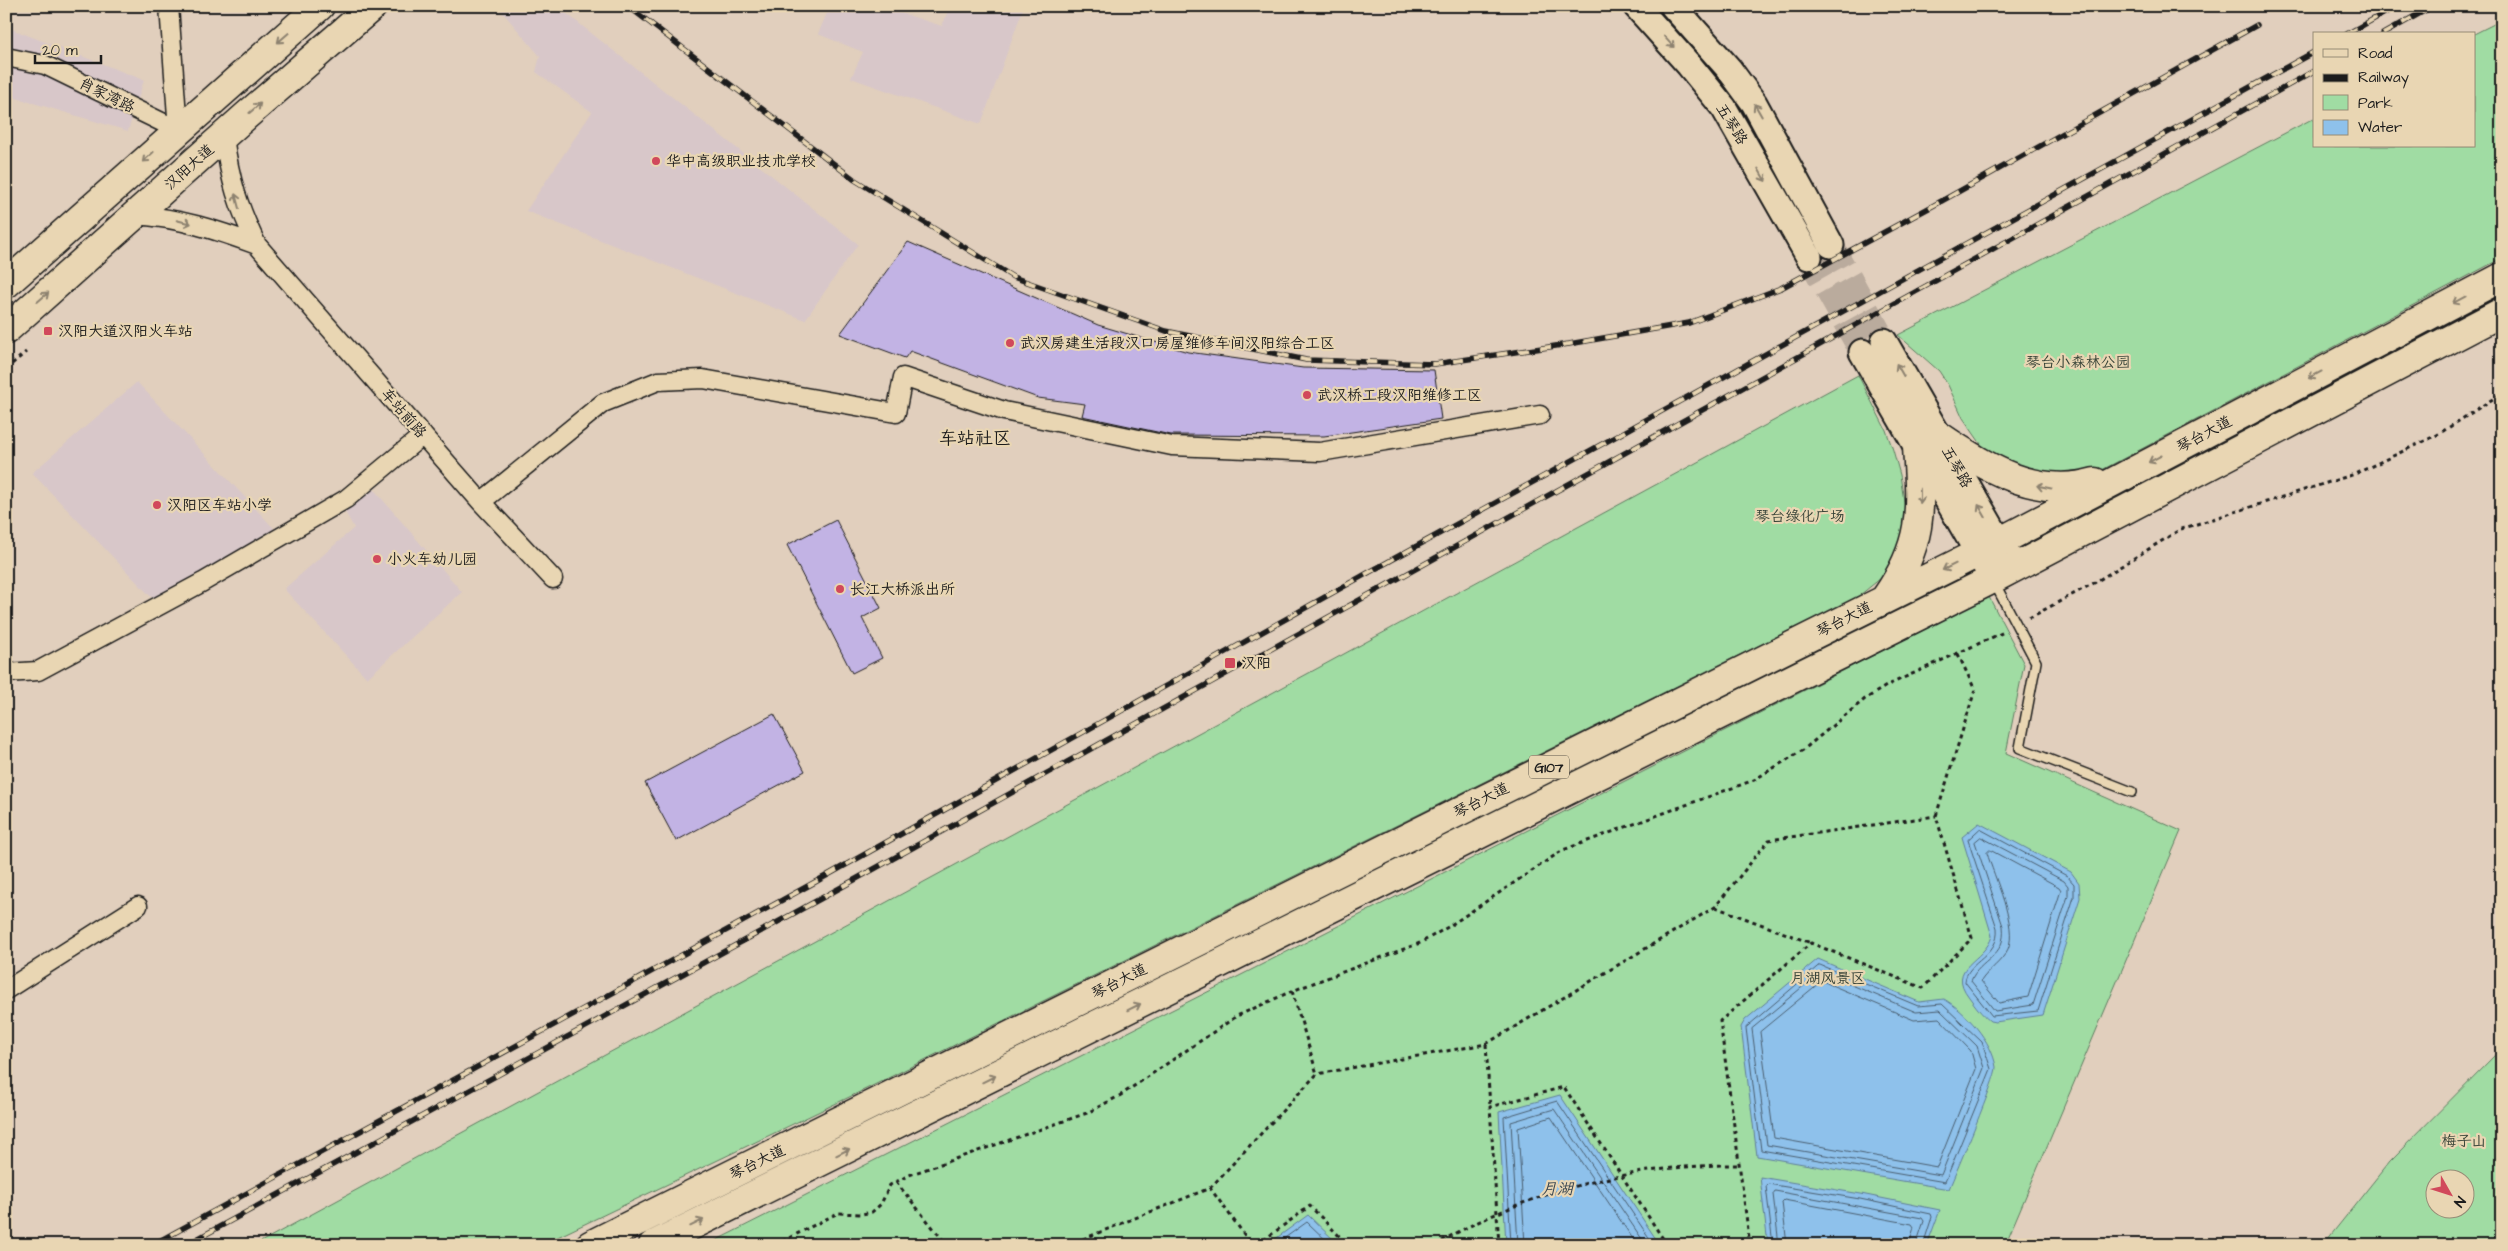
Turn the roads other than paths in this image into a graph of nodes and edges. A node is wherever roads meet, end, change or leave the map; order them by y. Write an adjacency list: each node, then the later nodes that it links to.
1 (170, 6): 7 (street)
2 (320, 6): 7 (main road, one-way to 7)
3 (373, 6): 8 (main road, 汉阳大道, one-way to 3)
4 (1636, 6): 12 (main road, 五琴路, one-way to 12)
5 (1673, 6): 11 (main road, 五琴路, one-way to 5)
6 (6, 57): 7 (street, 肖家湾路)
7 (178, 130): 14 (main road, one-way to 14)
8 (224, 136): 9 (main road, 汉阳大道); 10 (street, one-way to 8)
9 (136, 215): 10 (street, one-way to 10); 16 (main road, 汉阳大道, one-way to 9)
10 (257, 245): 19 (street, 车站前路)
11 (1831, 245)
12 (1809, 256)
13 (2502, 277): 21 (main road, 琴台大道 / G107, one-way to 21)
14 (6, 284)
15 (2502, 312): 24 (main road, 琴台大道 / G107)
16 (6, 330)
17 (1873, 346): 20 (main road, 五琴路)
18 (1540, 416): 22 (street)
19 (423, 435): 22 (street, 车站前路); 27 (street)
20 (1927, 441): 21 (main road, one-way to 20); 23 (main road, 五琴路); 26 (main road, one-way to 26)
21 (2126, 475): 23 (main road, 琴台大道 / G107)
22 (481, 502): 25 (street, 车站前路)
23 (1989, 547): 24 (main road, 五琴路); 26 (main road, 琴台大道 / G107, one-way to 26)
24 (2004, 574): 28 (lane); 32 (main road, 琴台大道 / G107, one-way to 24)
25 (553, 579)
26 (1885, 598): 31 (main road, 琴台大道 / G107)
27 (6, 672)
28 (2132, 792)
29 (138, 906): 30 (street)
30 (6, 990)
31 (590, 1245)
32 (654, 1245)

